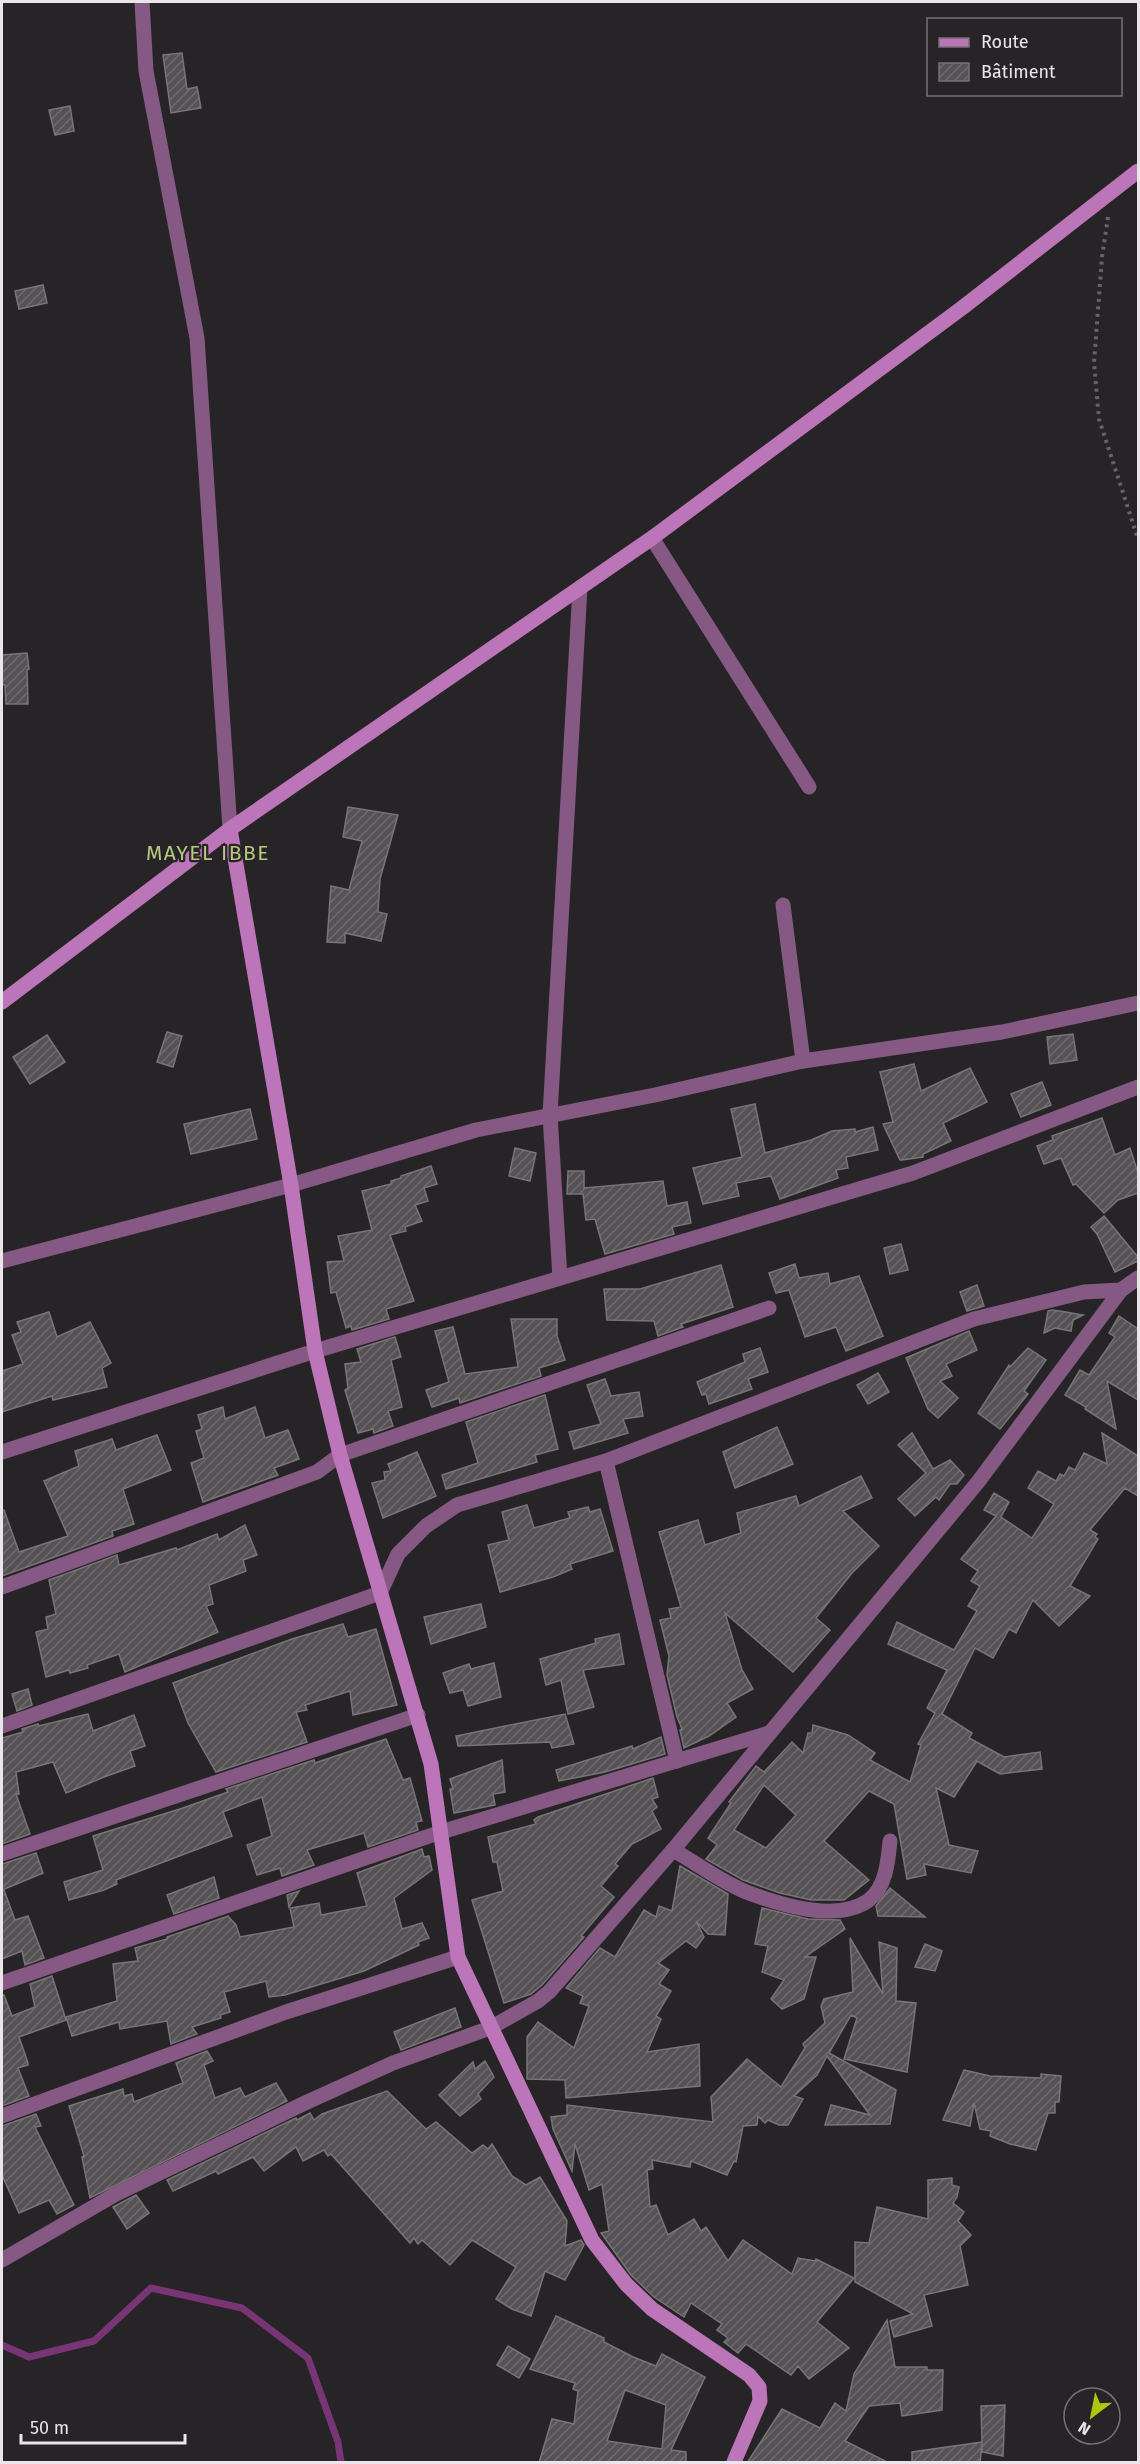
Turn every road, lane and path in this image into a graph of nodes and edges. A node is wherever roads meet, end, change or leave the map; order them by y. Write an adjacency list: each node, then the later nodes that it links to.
1 (142, 2): 8 (street)
2 (1138, 171): 3 (street)
3 (1112, 192): 4 (street); 5 (path)
4 (652, 538): 6 (street); 7 (street)
5 (1138, 539)
6 (580, 588): 8 (street); 14 (street)
7 (809, 787)
8 (230, 829): 10 (street); 15 (street)
9 (783, 905): 12 (street)
10 (2, 1002)
11 (1138, 1003): 12 (street)
12 (803, 1061): 14 (street)
13 (1138, 1087): 17 (street)
14 (550, 1115): 15 (street); 17 (street)
15 (291, 1185): 16 (street); 21 (street)
16 (2, 1261)
17 (560, 1278): 21 (street)
18 (1138, 1278): 19 (street)
19 (1121, 1290): 24 (street); 29 (street)
20 (769, 1308): 23 (street)
21 (315, 1351): 22 (street); 23 (street)
22 (2, 1452)
23 (340, 1455): 25 (street); 26 (street)
24 (606, 1461): 26 (street); 30 (street)
25 (2, 1587)
26 (380, 1593): 27 (street); 28 (street)
27 (418, 1715): 31 (street); 34 (street)
28 (2, 1726)
29 (769, 1733): 30 (street); 33 (street)
30 (677, 1761): 31 (street)
31 (441, 1832): 35 (street); 36 (street)
32 (890, 1841): 33 (street)
33 (673, 1850): 37 (street)
34 (2, 1854)
35 (458, 1957): 37 (street); 38 (street)
36 (2, 1983)
37 (490, 2028): 39 (street); 40 (street)
38 (2, 2116)
39 (2, 2260)
40 (734, 2463)

